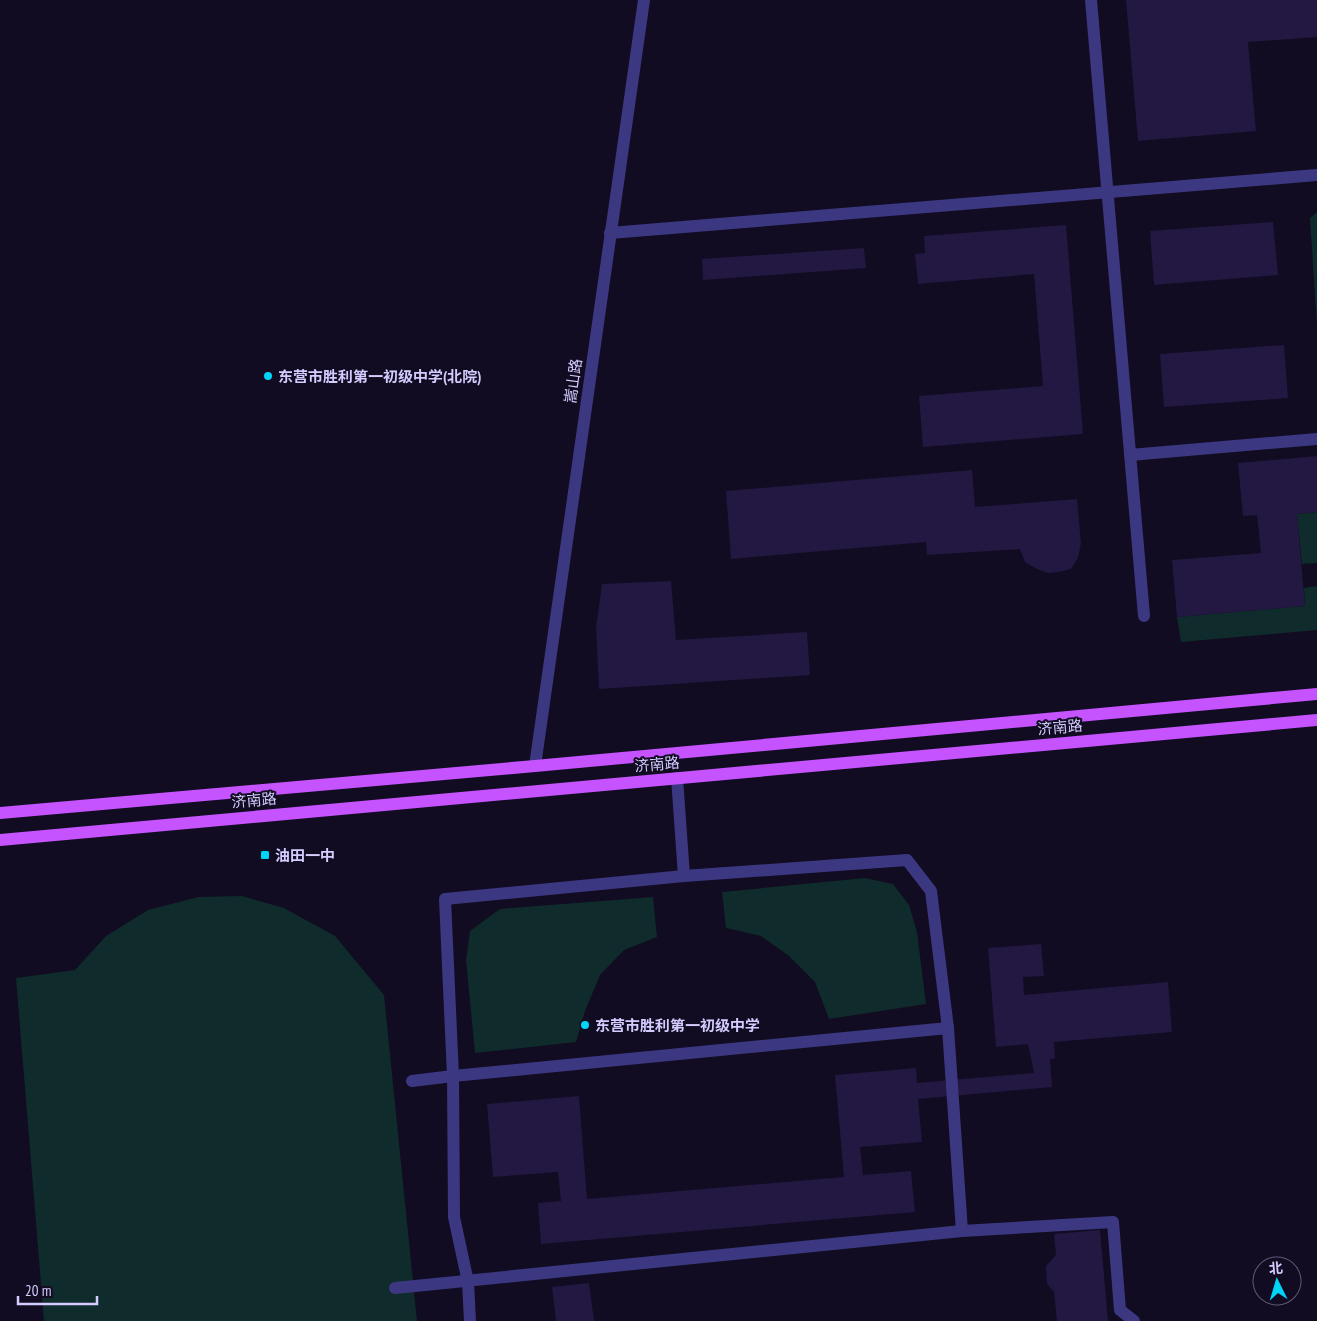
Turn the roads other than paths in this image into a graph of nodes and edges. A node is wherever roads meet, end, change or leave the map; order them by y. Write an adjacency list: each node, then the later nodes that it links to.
1 (644, 0): 5 (street, 嵩山路)
2 (1091, 0): 4 (street)
3 (1317, 175): 4 (street)
4 (1108, 192): 5 (street); 7 (street)
5 (610, 233): 11 (street, 嵩山路)
6 (1317, 439): 7 (street)
7 (1130, 455): 8 (street)
8 (1144, 616)
9 (1317, 694): 11 (main road, 济南路)
10 (1317, 720): 12 (main road, 济南路)
11 (535, 766): 13 (main road, 济南路)
12 (676, 778): 14 (main road, 济南路); 15 (street)
13 (0, 813)
14 (0, 840)
15 (684, 876): 16 (street); 17 (street)
16 (948, 1028): 17 (street); 19 (street)
17 (453, 1076): 18 (street); 20 (street)
18 (412, 1081)
19 (962, 1231): 20 (street); 23 (street)
20 (468, 1282): 21 (street); 22 (street)
21 (395, 1288)
22 (470, 1321)
23 (1134, 1321)

